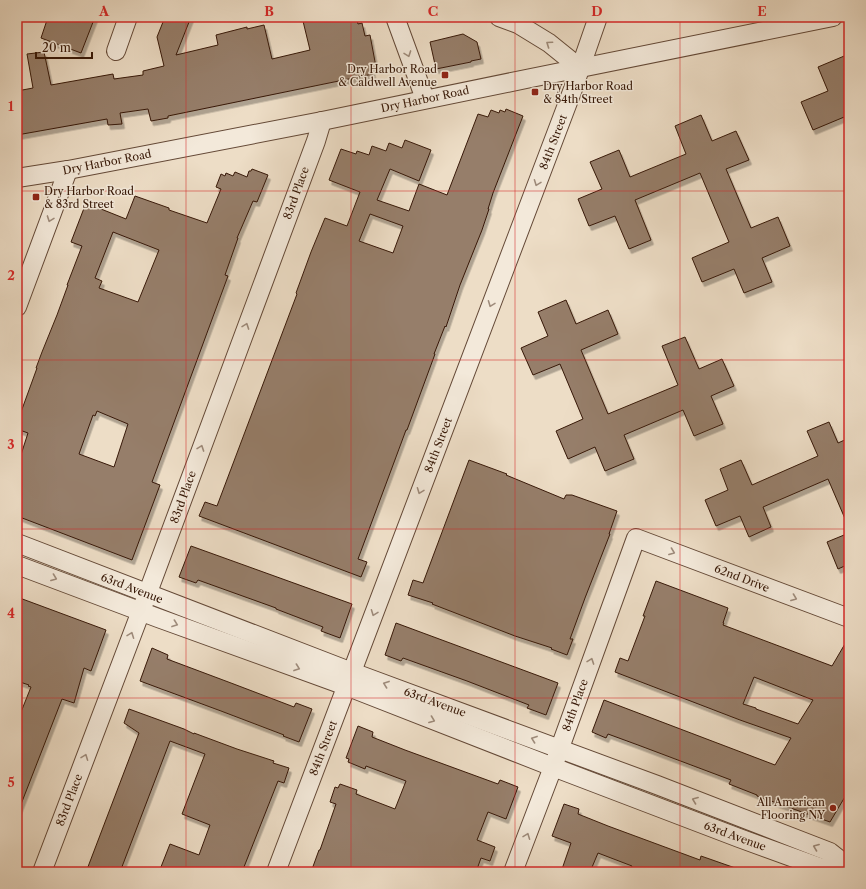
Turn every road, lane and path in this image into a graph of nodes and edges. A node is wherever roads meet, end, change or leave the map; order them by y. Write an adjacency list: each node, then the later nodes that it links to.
1 (128, 17): 6 (street)
2 (395, 17): 8 (street, one-way to 8)
3 (499, 17): 7 (street, one-way to 3)
4 (598, 17): 7 (street, 84th Street)
5 (833, 17): 7 (street, Dry Harbor Road)
6 (116, 51)
7 (580, 68): 8 (street, Dry Harbor Road); 19 (street, 84th Street, one-way to 19)
8 (425, 100): 9 (street, Dry Harbor Road)
9 (322, 121): 10 (street, Dry Harbor Road); 16 (street, 83rd Place, one-way to 9)
10 (68, 170): 11 (street, Dry Harbor Road); 12 (street, one-way to 12)
11 (17, 178)
12 (17, 307)
13 (636, 538): 18 (street, 62nd Drive, one-way to 18); 20 (street, 84th Place, one-way to 13)
14 (17, 543): 16 (street, 63rd Avenue)
15 (17, 565): 17 (street, 63rd Avenue, one-way to 17)
16 (147, 594): 17 (street, 83rd Place); 19 (street, 63rd Avenue)
17 (141, 611): 19 (street, 63rd Avenue, one-way to 19); 24 (street, 83rd Place, one-way to 17)
18 (849, 618)
19 (349, 679): 20 (street, 63rd Avenue, one-way to 19); 21 (street, 63rd Avenue, one-way to 21); 25 (street, 84th Street)
20 (560, 749): 21 (street, 84th Place); 22 (street, 63rd Avenue, one-way to 20)
21 (553, 767): 23 (street, 63rd Avenue); 26 (street, 84th Place, one-way to 21)
22 (849, 867)
23 (849, 871)
24 (42, 872)
25 (276, 872)
26 (513, 872)

